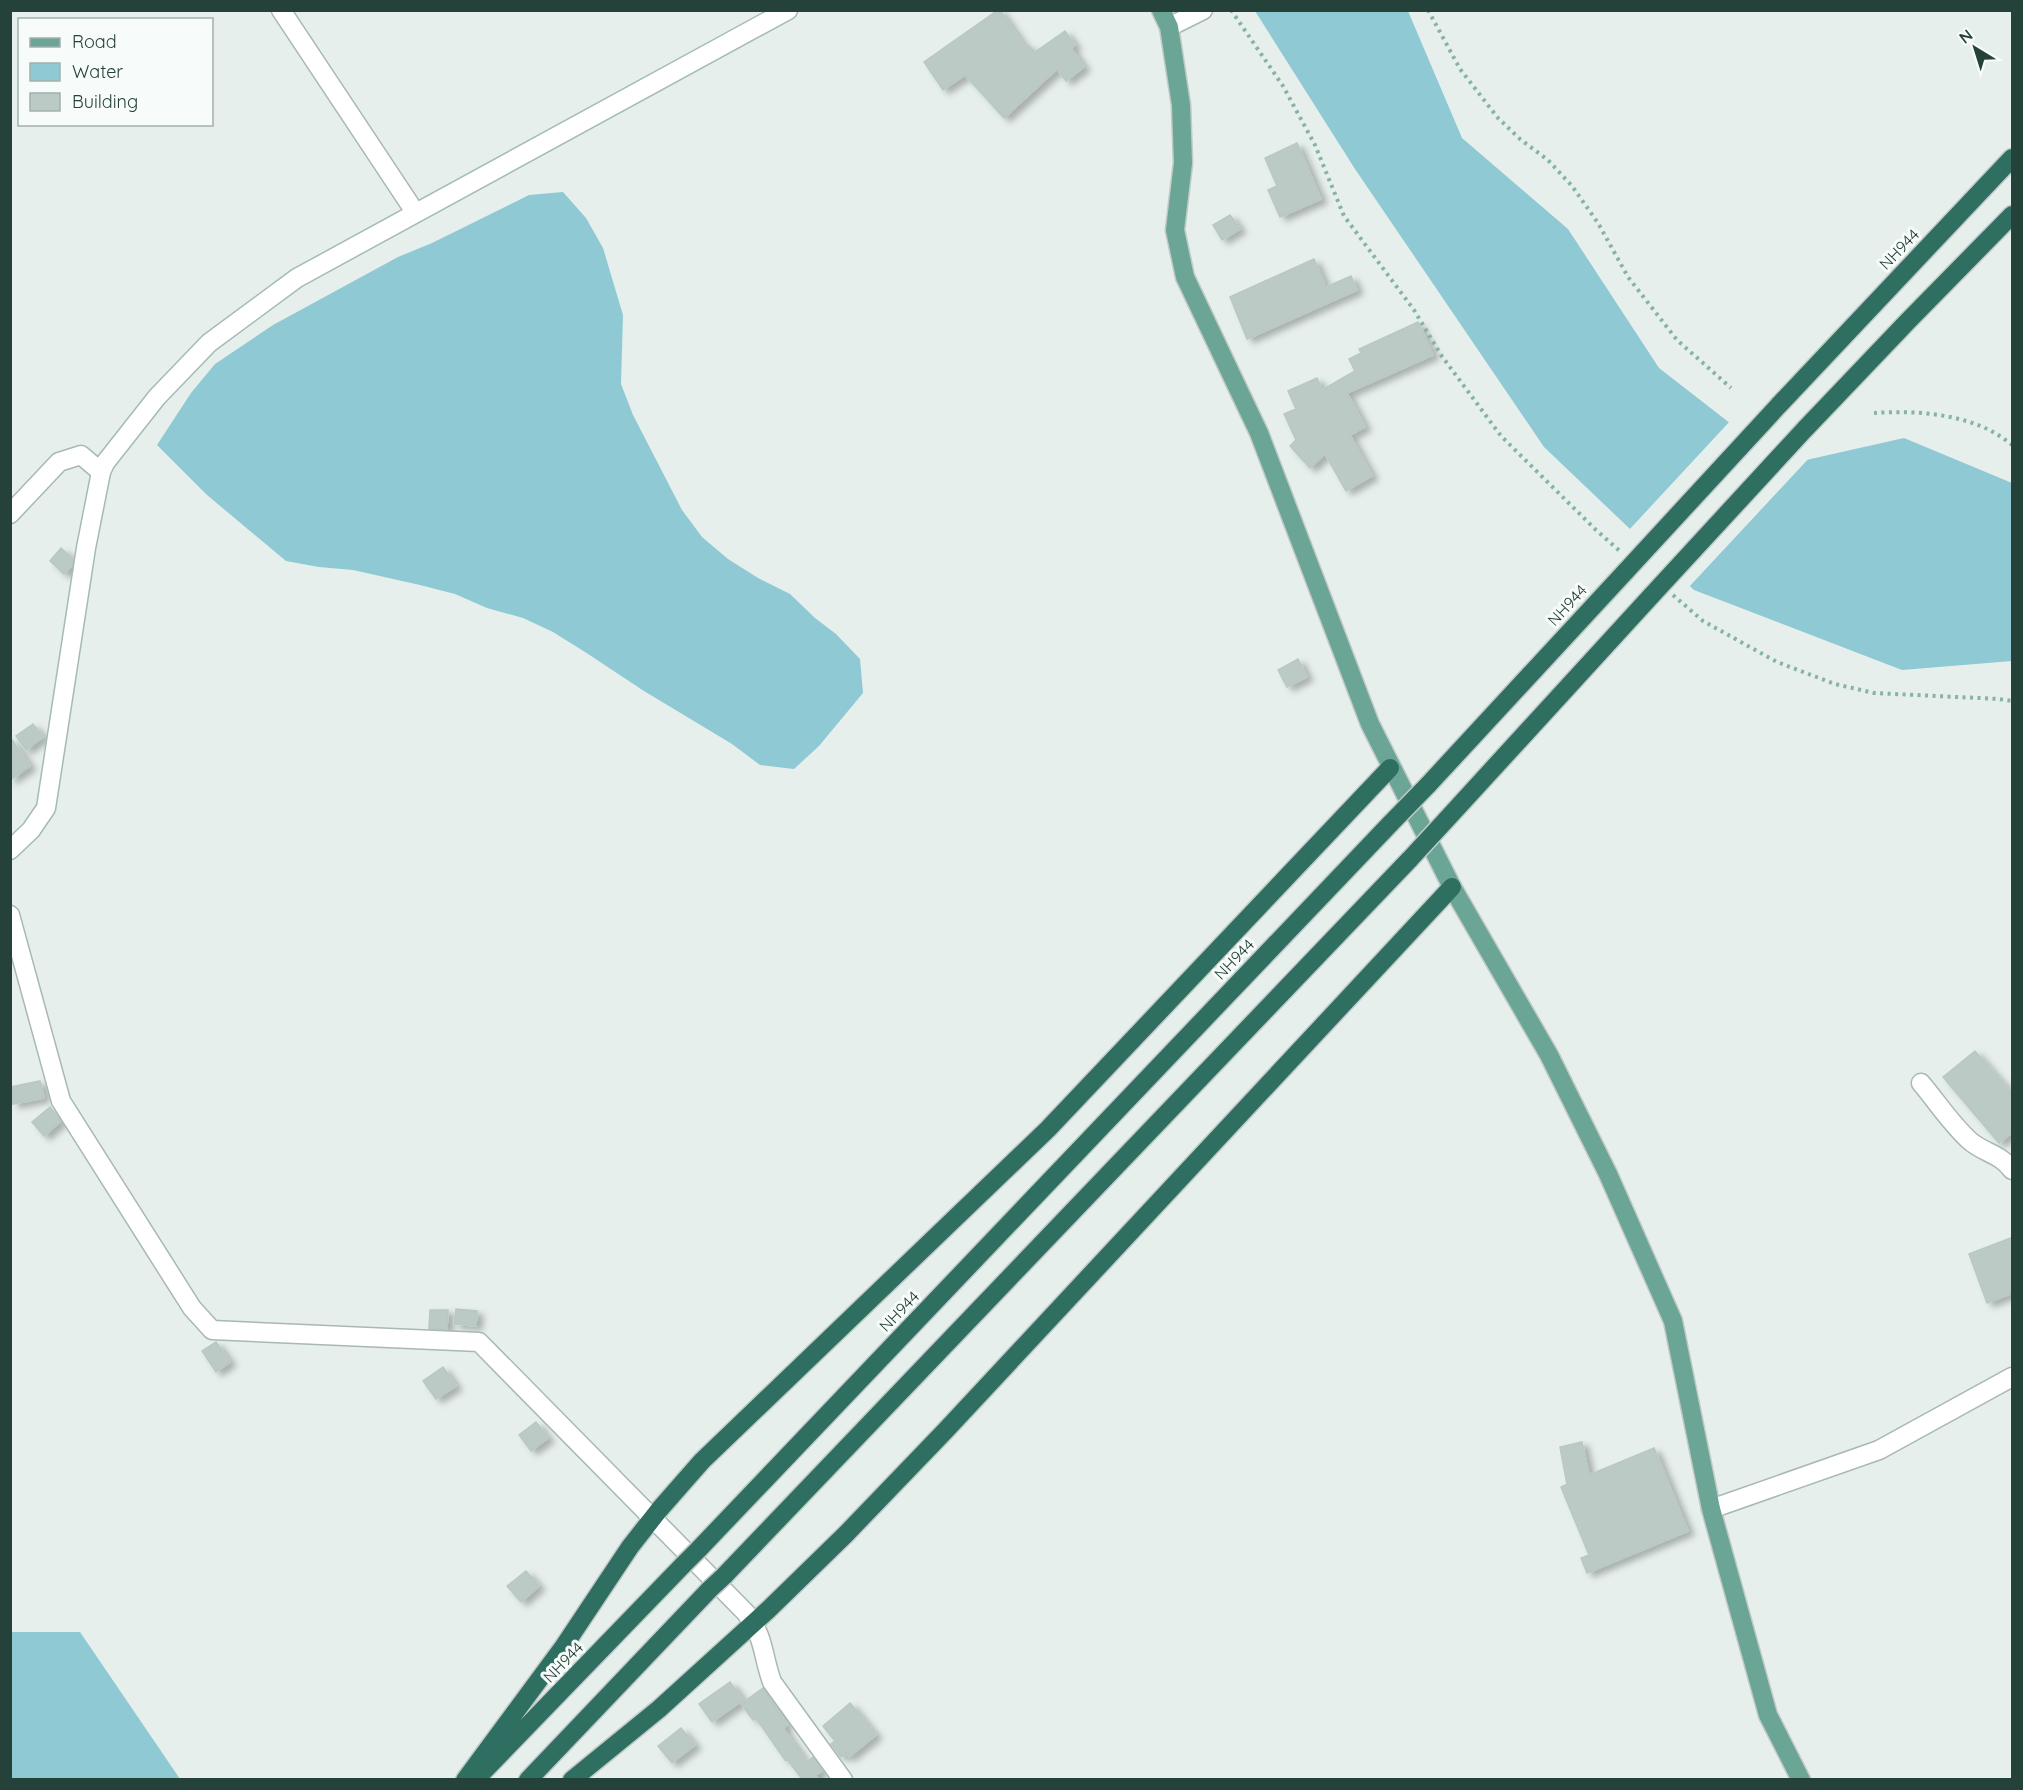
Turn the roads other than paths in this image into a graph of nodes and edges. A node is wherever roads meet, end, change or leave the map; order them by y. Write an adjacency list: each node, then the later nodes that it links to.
1 (281, 10): 6 (street)
2 (788, 10): 6 (street)
3 (1203, 10): 4 (street)
4 (1165, 19): 10 (main road)
5 (2013, 158): 21 (highway, NH944 / NH944, bridge)
6 (416, 212): 8 (street)
7 (2013, 215): 22 (highway, bridge)
8 (101, 472): 9 (street); 11 (street)
9 (10, 514)
10 (1390, 768): 12 (main road); 18 (highway)
11 (10, 850)
12 (1452, 887): 17 (main road); 19 (highway)
13 (10, 915): 18 (street)
14 (1921, 1083): 15 (street)
15 (2013, 1170)
16 (2013, 1377): 17 (street)
17 (1711, 1509): 25 (main road)
18 (652, 1518): 19 (street); 20 (highway)
19 (754, 1623): 23 (highway); 24 (street)
20 (465, 1779)
21 (476, 1779)
22 (528, 1779)
23 (572, 1779)
24 (843, 1779)
25 (1801, 1779)

